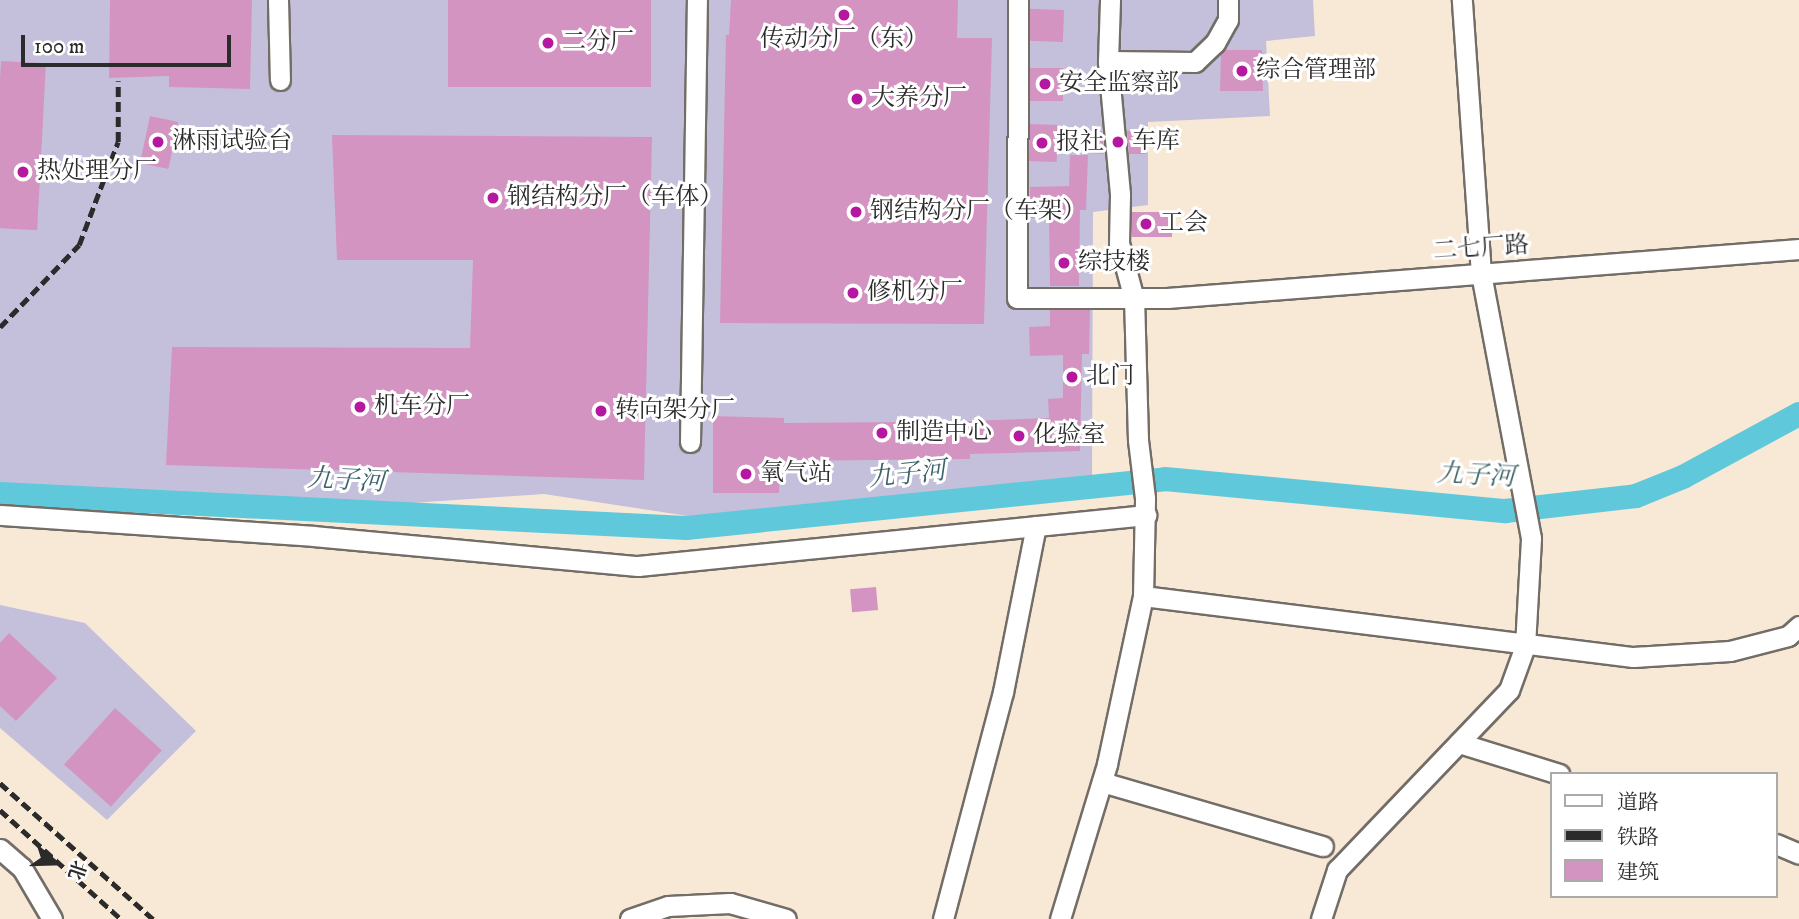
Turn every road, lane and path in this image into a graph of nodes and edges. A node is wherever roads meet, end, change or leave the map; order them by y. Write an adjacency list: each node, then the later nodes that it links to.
1 (278, 0): 8 (street)
2 (697, 0): 12 (street)
3 (1018, 0): 11 (street, 二七厂路)
4 (1110, 0): 7 (street)
5 (1228, 0): 7 (street)
6 (1462, 0): 10 (street)
7 (1108, 61): 11 (street)
8 (280, 80)
9 (1799, 249): 10 (street, 二七厂路)
10 (1481, 274): 11 (street, 二七厂路); 18 (street)
11 (1134, 299): 13 (street)
12 (690, 442)
13 (1146, 506): 15 (street); 16 (street)
14 (0, 515): 15 (street)
15 (1036, 526): 29 (street)
16 (1143, 596): 18 (street); 21 (street)
17 (1795, 634): 18 (street)
18 (1525, 646): 19 (street)
19 (1459, 743): 20 (street); 31 (street)
20 (1553, 772)
21 (1102, 782): 23 (street); 30 (street)
22 (1778, 845): 25 (street)
23 (1323, 846)
24 (0, 849): 26 (street)
25 (1799, 854)
26 (52, 919)
27 (630, 919): 28 (street)
28 (786, 919)
29 (943, 919)
30 (1060, 919)
31 (1321, 919)

